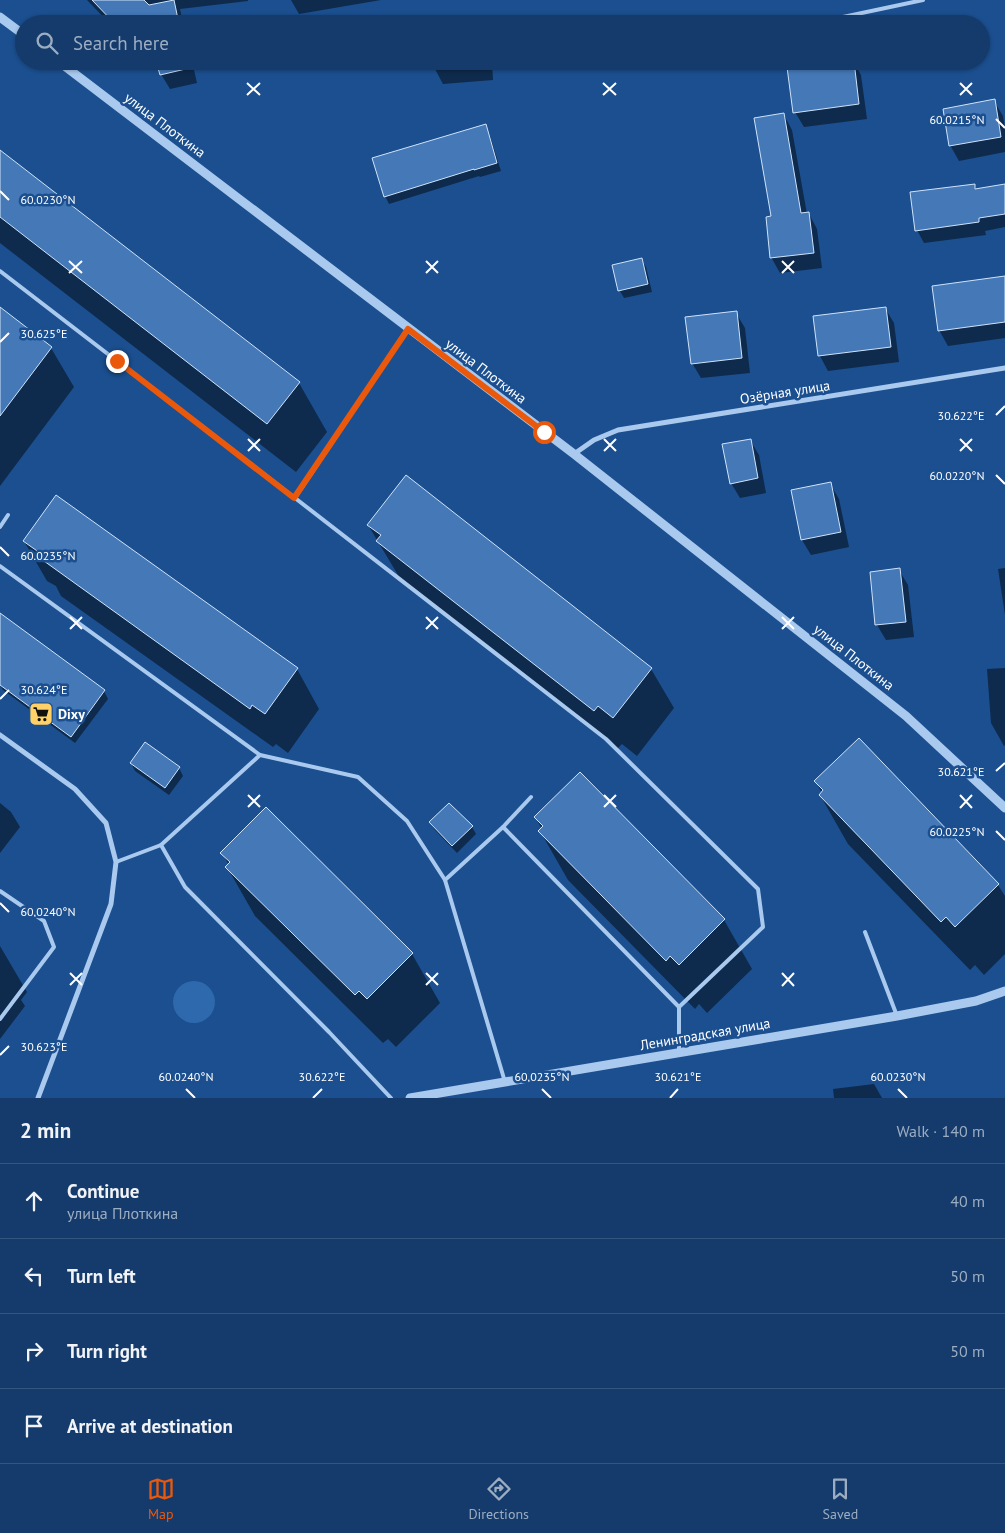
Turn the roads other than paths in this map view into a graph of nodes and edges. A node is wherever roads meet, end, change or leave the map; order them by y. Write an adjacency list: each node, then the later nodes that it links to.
1 (923, 0): 2 (lane)
2 (852, 15)
3 (0, 16): 4 (street)
4 (15, 28)
5 (70, 70): 7 (street, улица Плоткина)
6 (0, 271): 10 (lane)
7 (408, 329): 9 (street, улица Плоткина); 10 (lane)
8 (1005, 368): 9 (street, Озёрная улица)
9 (574, 454): 17 (street, улица Плоткина)
10 (294, 498): 27 (lane)
11 (8, 515): 12 (lane)
12 (0, 527)
13 (0, 566): 15 (lane)
14 (0, 735): 20 (street)
15 (260, 755): 19 (lane); 21 (lane)
16 (531, 797): 18 (lane)
17 (1005, 808)
18 (503, 827): 21 (lane); 27 (lane)
19 (161, 845): 20 (lane); 33 (lane)
20 (116, 862): 32 (street)
21 (445, 880): 31 (lane)
22 (0, 891): 29 (lane)
23 (865, 932): 28 (lane)
24 (1005, 991): 26 (street)
25 (1005, 996): 26 (street, Ленинградская улица)
26 (976, 1001): 28 (street, Ленинградская улица)
27 (679, 1007): 30 (lane)
28 (897, 1016): 30 (street, Ленинградская улица)
29 (0, 1019)
30 (679, 1053): 31 (street, Ленинградская улица)
31 (505, 1082): 34 (street, Ленинградская улица)
32 (38, 1098)
33 (391, 1098)
34 (410, 1098)

